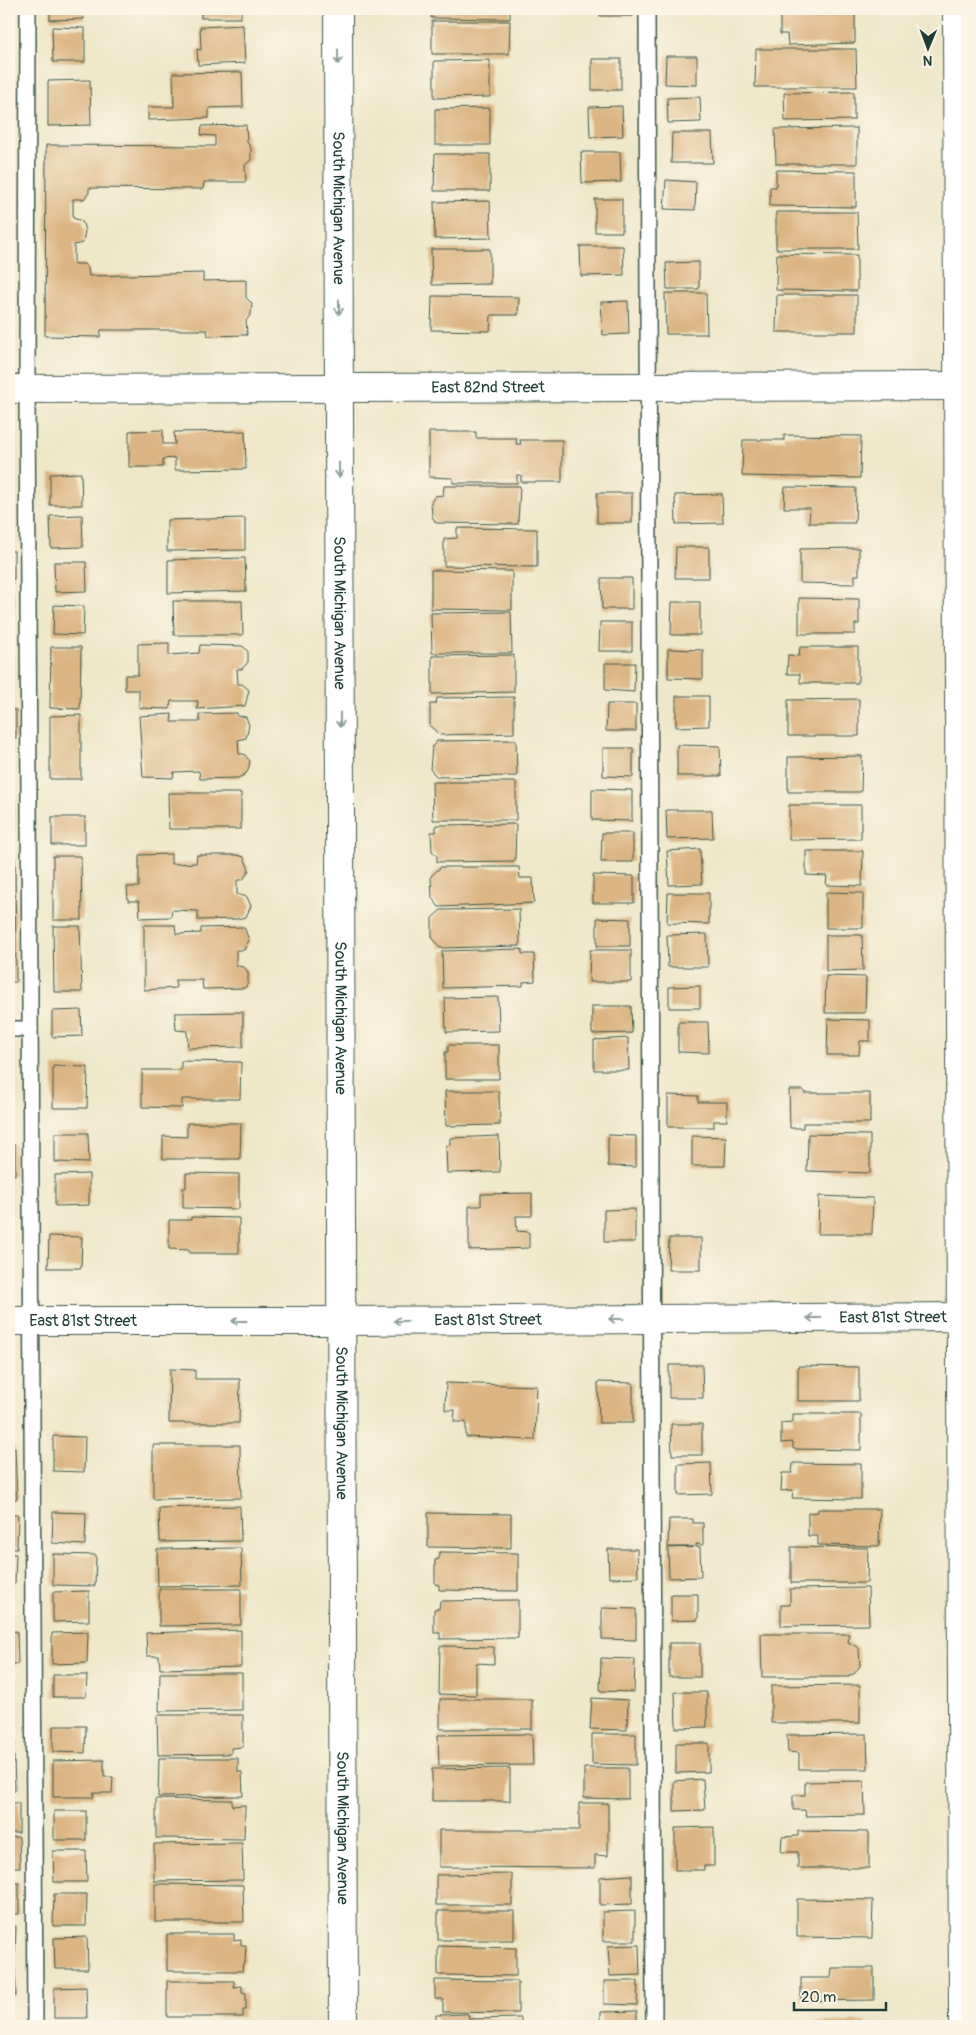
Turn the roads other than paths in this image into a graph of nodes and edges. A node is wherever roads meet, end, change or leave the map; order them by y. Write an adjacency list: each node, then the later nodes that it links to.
1 (28, 9): 8 (lane)
2 (338, 9): 7 (street, South Michigan Avenue, one-way to 7)
3 (647, 9): 6 (lane)
4 (957, 9): 5 (street)
5 (962, 386): 6 (street, East 82nd Street); 11 (street)
6 (649, 387): 7 (street, East 82nd Street); 12 (lane)
7 (339, 388): 8 (street, East 82nd Street); 14 (street, South Michigan Avenue, one-way to 14)
8 (18, 389): 10 (lane)
9 (9, 1029): 10 (lane)
10 (30, 1029): 13 (lane)
11 (964, 1317): 12 (street, East 81st Street, one-way to 12); 18 (street)
12 (651, 1319): 14 (street, East 81st Street, one-way to 14); 17 (lane)
13 (20, 1321): 14 (street, East 81st Street, one-way to 13); 15 (lane)
14 (341, 1321): 16 (street, South Michigan Avenue)
15 (35, 2026)
16 (343, 2026)
17 (654, 2026)
18 (963, 2026)

